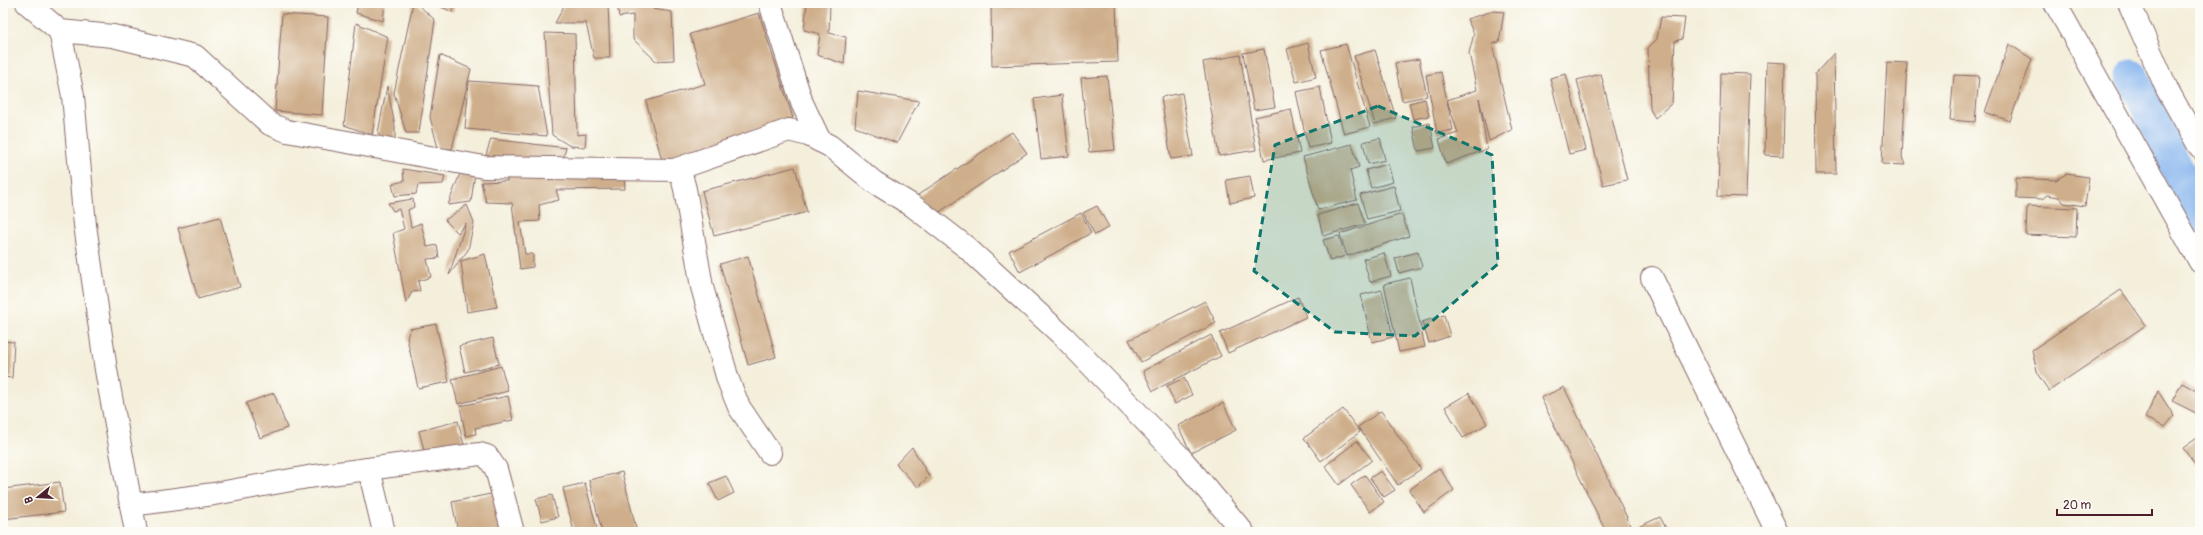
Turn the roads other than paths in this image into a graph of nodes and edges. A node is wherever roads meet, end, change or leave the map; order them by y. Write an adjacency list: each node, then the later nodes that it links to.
1 (27, 3): 5 (street)
2 (770, 3): 6 (street)
3 (2055, 3): 9 (street)
4 (2129, 3): 7 (street)
5 (60, 31): 8 (street); 13 (street)
6 (820, 141): 8 (street); 17 (street)
7 (2200, 148)
8 (674, 170): 11 (street)
9 (2200, 262)
10 (1652, 278): 18 (street)
11 (770, 453)
12 (369, 469): 13 (street); 15 (street); 16 (street)
13 (131, 505): 14 (street)
14 (136, 532)
15 (384, 532)
16 (513, 532)
17 (1243, 532)
18 (1777, 532)

